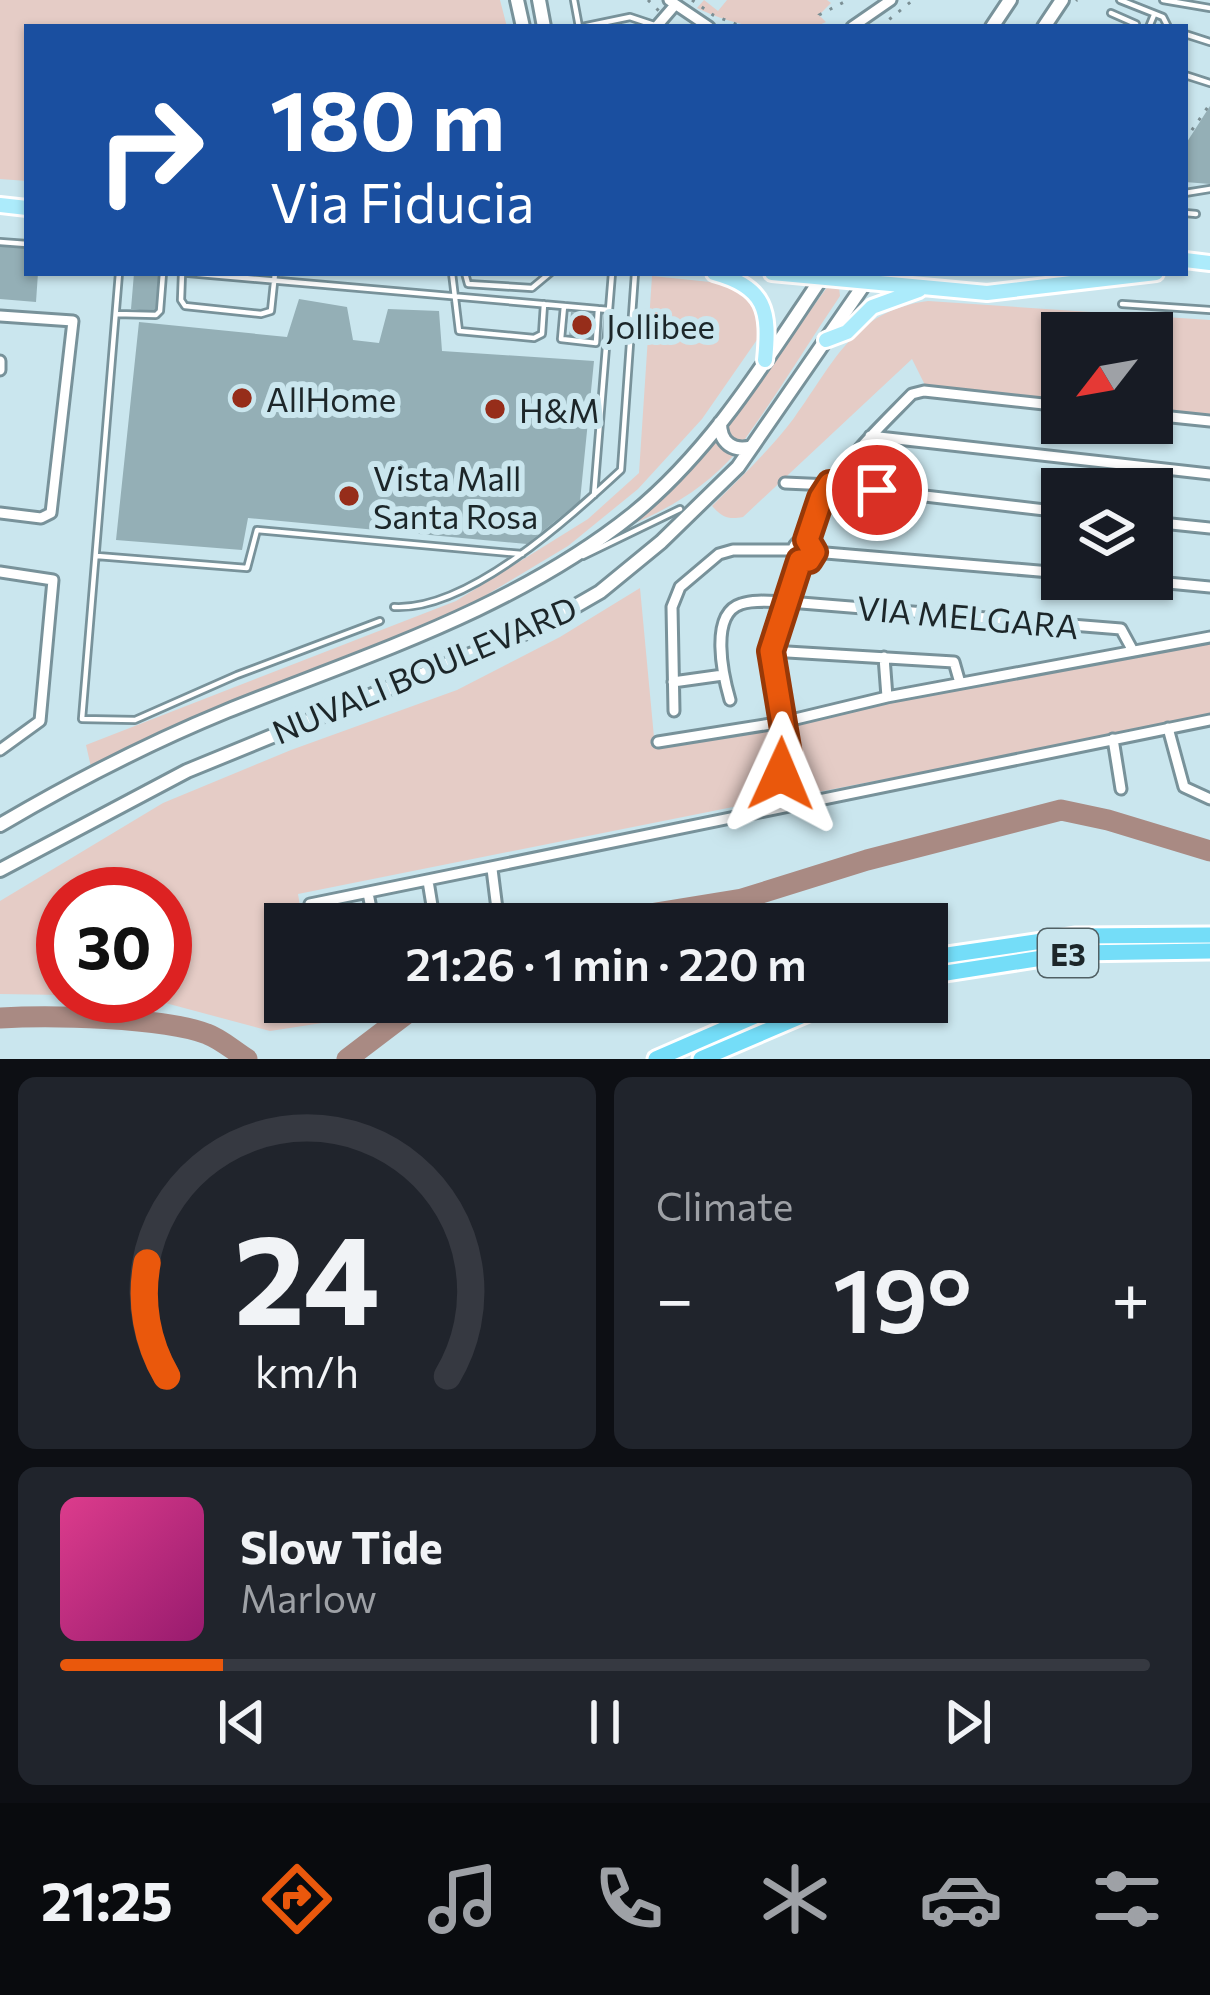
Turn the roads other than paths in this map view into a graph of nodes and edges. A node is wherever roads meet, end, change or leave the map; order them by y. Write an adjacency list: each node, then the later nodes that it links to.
1 (891, 0): 12 (street)
2 (1120, 0): 7 (lane)
3 (1165, 1): 5 (lane); 8 (lane)
4 (672, 2): 11 (street)
5 (1210, 8)
6 (1111, 13): 13 (lane)
7 (1154, 15): 8 (lane); 14 (lane)
8 (1162, 17): 15 (lane)
9 (595, 24): 10 (lane)
10 (648, 24)
11 (705, 24)
12 (856, 24)
13 (1136, 24)
14 (1150, 24)
15 (1166, 24)
16 (1188, 213): 17 (lane)
17 (1196, 214)
18 (119, 276): 39 (lane)
19 (163, 276): 39 (lane)
20 (185, 276): 29 (lane)
21 (452, 276): 32 (lane)
22 (466, 276): 23 (lane)
23 (546, 276)
24 (612, 276): 37 (lane)
25 (635, 276): 52 (lane)
26 (723, 276): 42 (main road)
27 (823, 276): 42 (main road, NUVALI BOULEVARD)
28 (1131, 276): 31 (main road)
29 (274, 277): 32 (lane)
30 (869, 277): 31 (main road); 41 (main road, NUVALI BOULEVARD)
31 (929, 288): 41 (main road)
32 (454, 296): 33 (lane); 33 (lane)
33 (544, 304): 35 (lane)
34 (1121, 304): 38 (lane)
35 (563, 306): 36 (lane); 36 (lane)
36 (598, 309): 37 (lane)
37 (609, 310): 52 (lane)
38 (1210, 310)
39 (116, 314): 62 (lane)
40 (0, 316): 55 (street)
41 (826, 340): 48 (main road, NUVALI BOULEVARD)
42 (765, 360): 46 (main road, NUVALI BOULEVARD)
43 (1041, 404): 47 (street)
44 (1173, 417): 45 (street)
45 (1210, 421)
46 (720, 423): 48 (main road); 64 (main road, NUVALI BOULEVARD)
47 (870, 436): 49 (street); 51 (street)
48 (752, 447): 95 (main road, NUVALI BOULEVARD)
49 (1210, 474)
50 (785, 483): 51 (street)
51 (830, 484): 54 (street); 58 (street)
52 (594, 495): 61 (lane)
53 (680, 509): 64 (lane, NUVALI BOULEVARD)
54 (1041, 509)
55 (0, 513)
56 (1173, 524): 57 (street)
57 (1210, 528)
58 (807, 540): 59 (street); 60 (street)
59 (793, 550): 63 (street); 77 (street)
60 (814, 552): 63 (street); 65 (street)
61 (522, 554): 62 (lane); 70 (lane)
62 (96, 556): 71 (lane)
63 (800, 561): 69 (street)
64 (566, 565): 93 (main road, NUVALI BOULEVARD)
65 (1041, 571)
66 (0, 572): 87 (street)
67 (1173, 583): 68 (street)
68 (1210, 587)
69 (789, 602): 73 (street); 74 (street, VIA MELGARA); 76 (street)
70 (394, 607)
71 (380, 621)
72 (1210, 637): 74 (street)
73 (771, 651): 75 (street); 83 (street)
74 (1133, 651): 78 (street)
75 (884, 657): 78 (street); 79 (street)
76 (723, 675): 77 (street); 80 (street)
77 (673, 682): 81 (street)
78 (961, 683): 79 (street)
79 (887, 697): 83 (street)
80 (730, 700)
81 (674, 711)
82 (1210, 720): 84 (street)
83 (783, 722): 86 (street); 88 (street)
84 (1168, 728): 85 (street); 90 (street)
85 (1113, 739): 89 (street); 91 (street)
86 (658, 742)
87 (0, 750)
88 (789, 760): 91 (street); 92 (street)
89 (1121, 789)
90 (1210, 799)
91 (799, 806): 92 (street)
92 (749, 814): 94 (street)
93 (0, 825)
94 (492, 869): 96 (street); 101 (street)
95 (0, 870)
96 (428, 881): 97 (street); 100 (street)
97 (368, 892): 98 (street); 99 (street)
98 (315, 903)
99 (370, 903)
100 (432, 903)
101 (496, 903)
102 (1210, 935): 104 (highway, E3)
103 (1210, 951): 105 (highway, E3)
104 (948, 955)
105 (948, 972)
106 (739, 1023): 108 (highway)
107 (785, 1023): 109 (highway)
108 (656, 1059)
109 (701, 1059)

